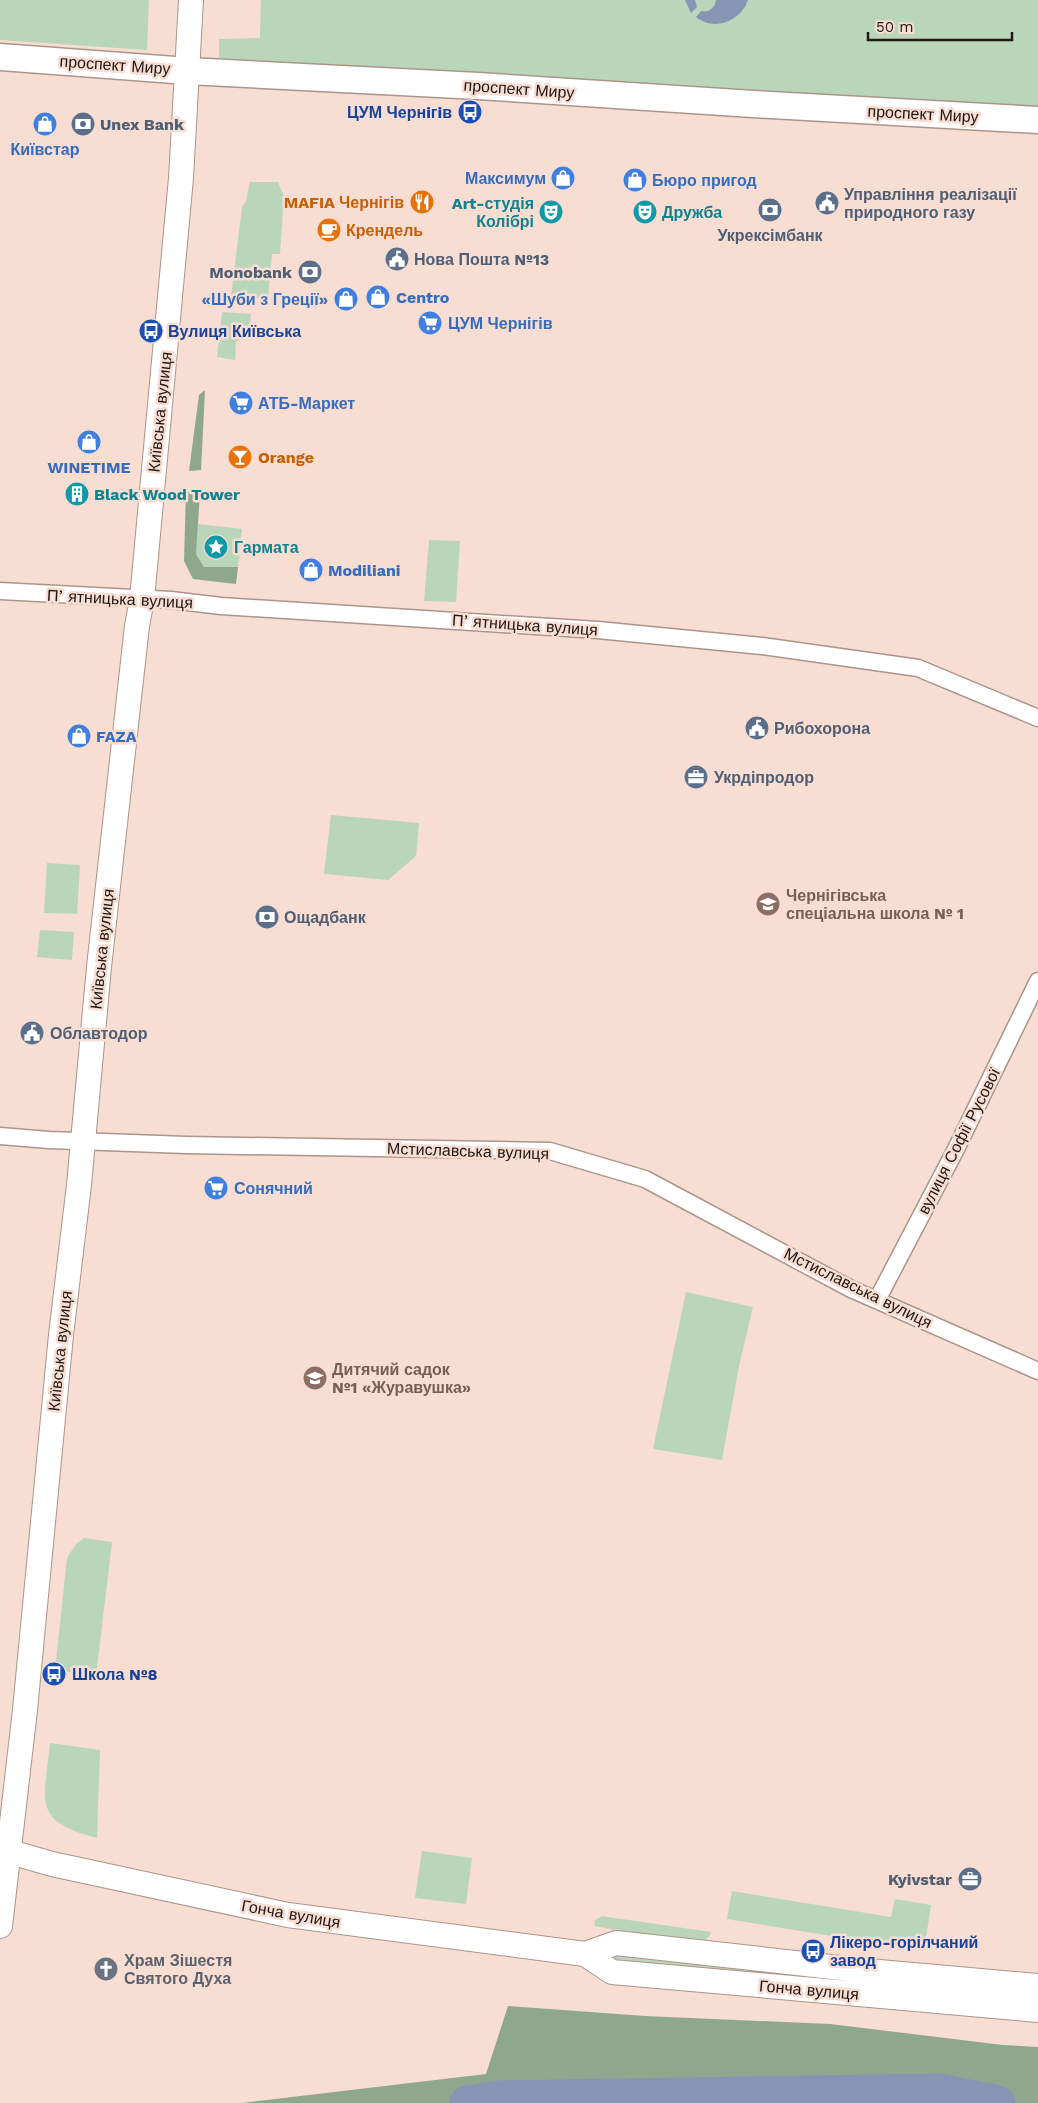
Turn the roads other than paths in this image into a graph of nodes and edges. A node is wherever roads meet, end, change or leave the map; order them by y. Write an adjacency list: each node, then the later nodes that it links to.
1 (191, 0): 3 (main road, Київська вулиця)
2 (0, 57): 3 (main road, проспект Миру)
3 (188, 71): 4 (main road, проспект Миру); 6 (main road, Київська вулиця)
4 (1038, 120)
5 (0, 591): 6 (street, Пʼятницька вулиця)
6 (142, 599): 7 (street, Пʼятницька вулиця); 10 (main road, Київська вулиця)
7 (1038, 718)
8 (1038, 980): 11 (street, вулиця Софії Русової)
9 (0, 1136): 10 (street, Мстиславська вулиця)
10 (83, 1142): 11 (street, Мстиславська вулиця); 13 (main road, Київська вулиця)
11 (877, 1300): 12 (street, Мстиславська вулиця)
12 (1038, 1371)
13 (5, 1851): 14 (main road, Київська вулиця); 15 (main road, Гонча вулиця)
14 (0, 1926)
15 (585, 1954): 16 (main road, Гонча вулиця); 17 (main road, Гонча вулиця)
16 (1038, 1986)
17 (1038, 2010)

